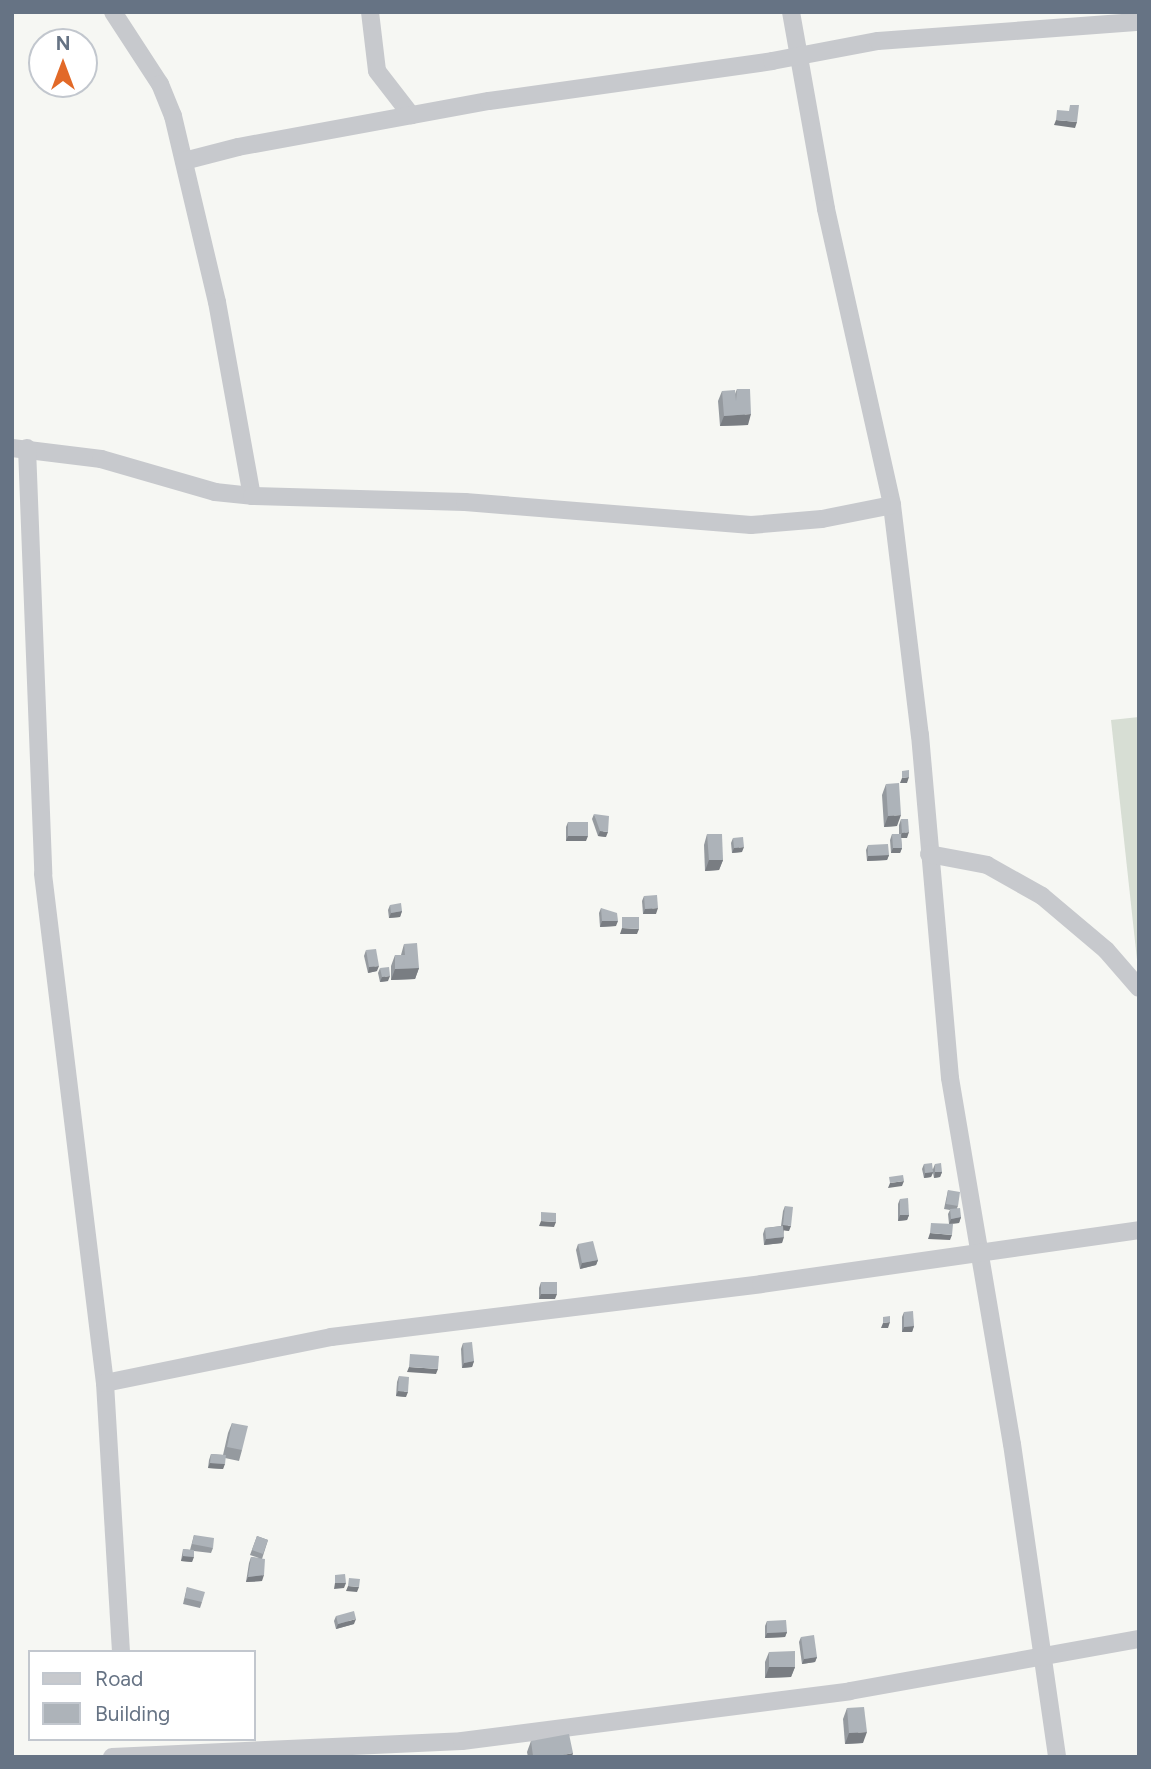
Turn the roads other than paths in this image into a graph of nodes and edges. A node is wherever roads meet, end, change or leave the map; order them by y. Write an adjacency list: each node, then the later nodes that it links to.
1 (113, 12): 7 (street)
2 (370, 12): 6 (street)
3 (791, 12): 5 (street)
4 (1139, 22): 5 (street)
5 (799, 56): 6 (street); 10 (street)
6 (411, 115): 7 (street)
7 (184, 162): 9 (street)
8 (20, 448): 9 (street); 15 (street)
9 (252, 496): 10 (street)
10 (892, 505): 11 (street)
11 (929, 854): 12 (street); 14 (street)
12 (1139, 988)
13 (1139, 1230): 14 (street)
14 (981, 1254): 15 (street); 18 (street)
15 (104, 1383): 17 (street)
16 (1139, 1639): 18 (street)
17 (121, 1650)
18 (1043, 1656): 19 (street); 20 (street)
19 (122, 1751)
20 (1057, 1757)

